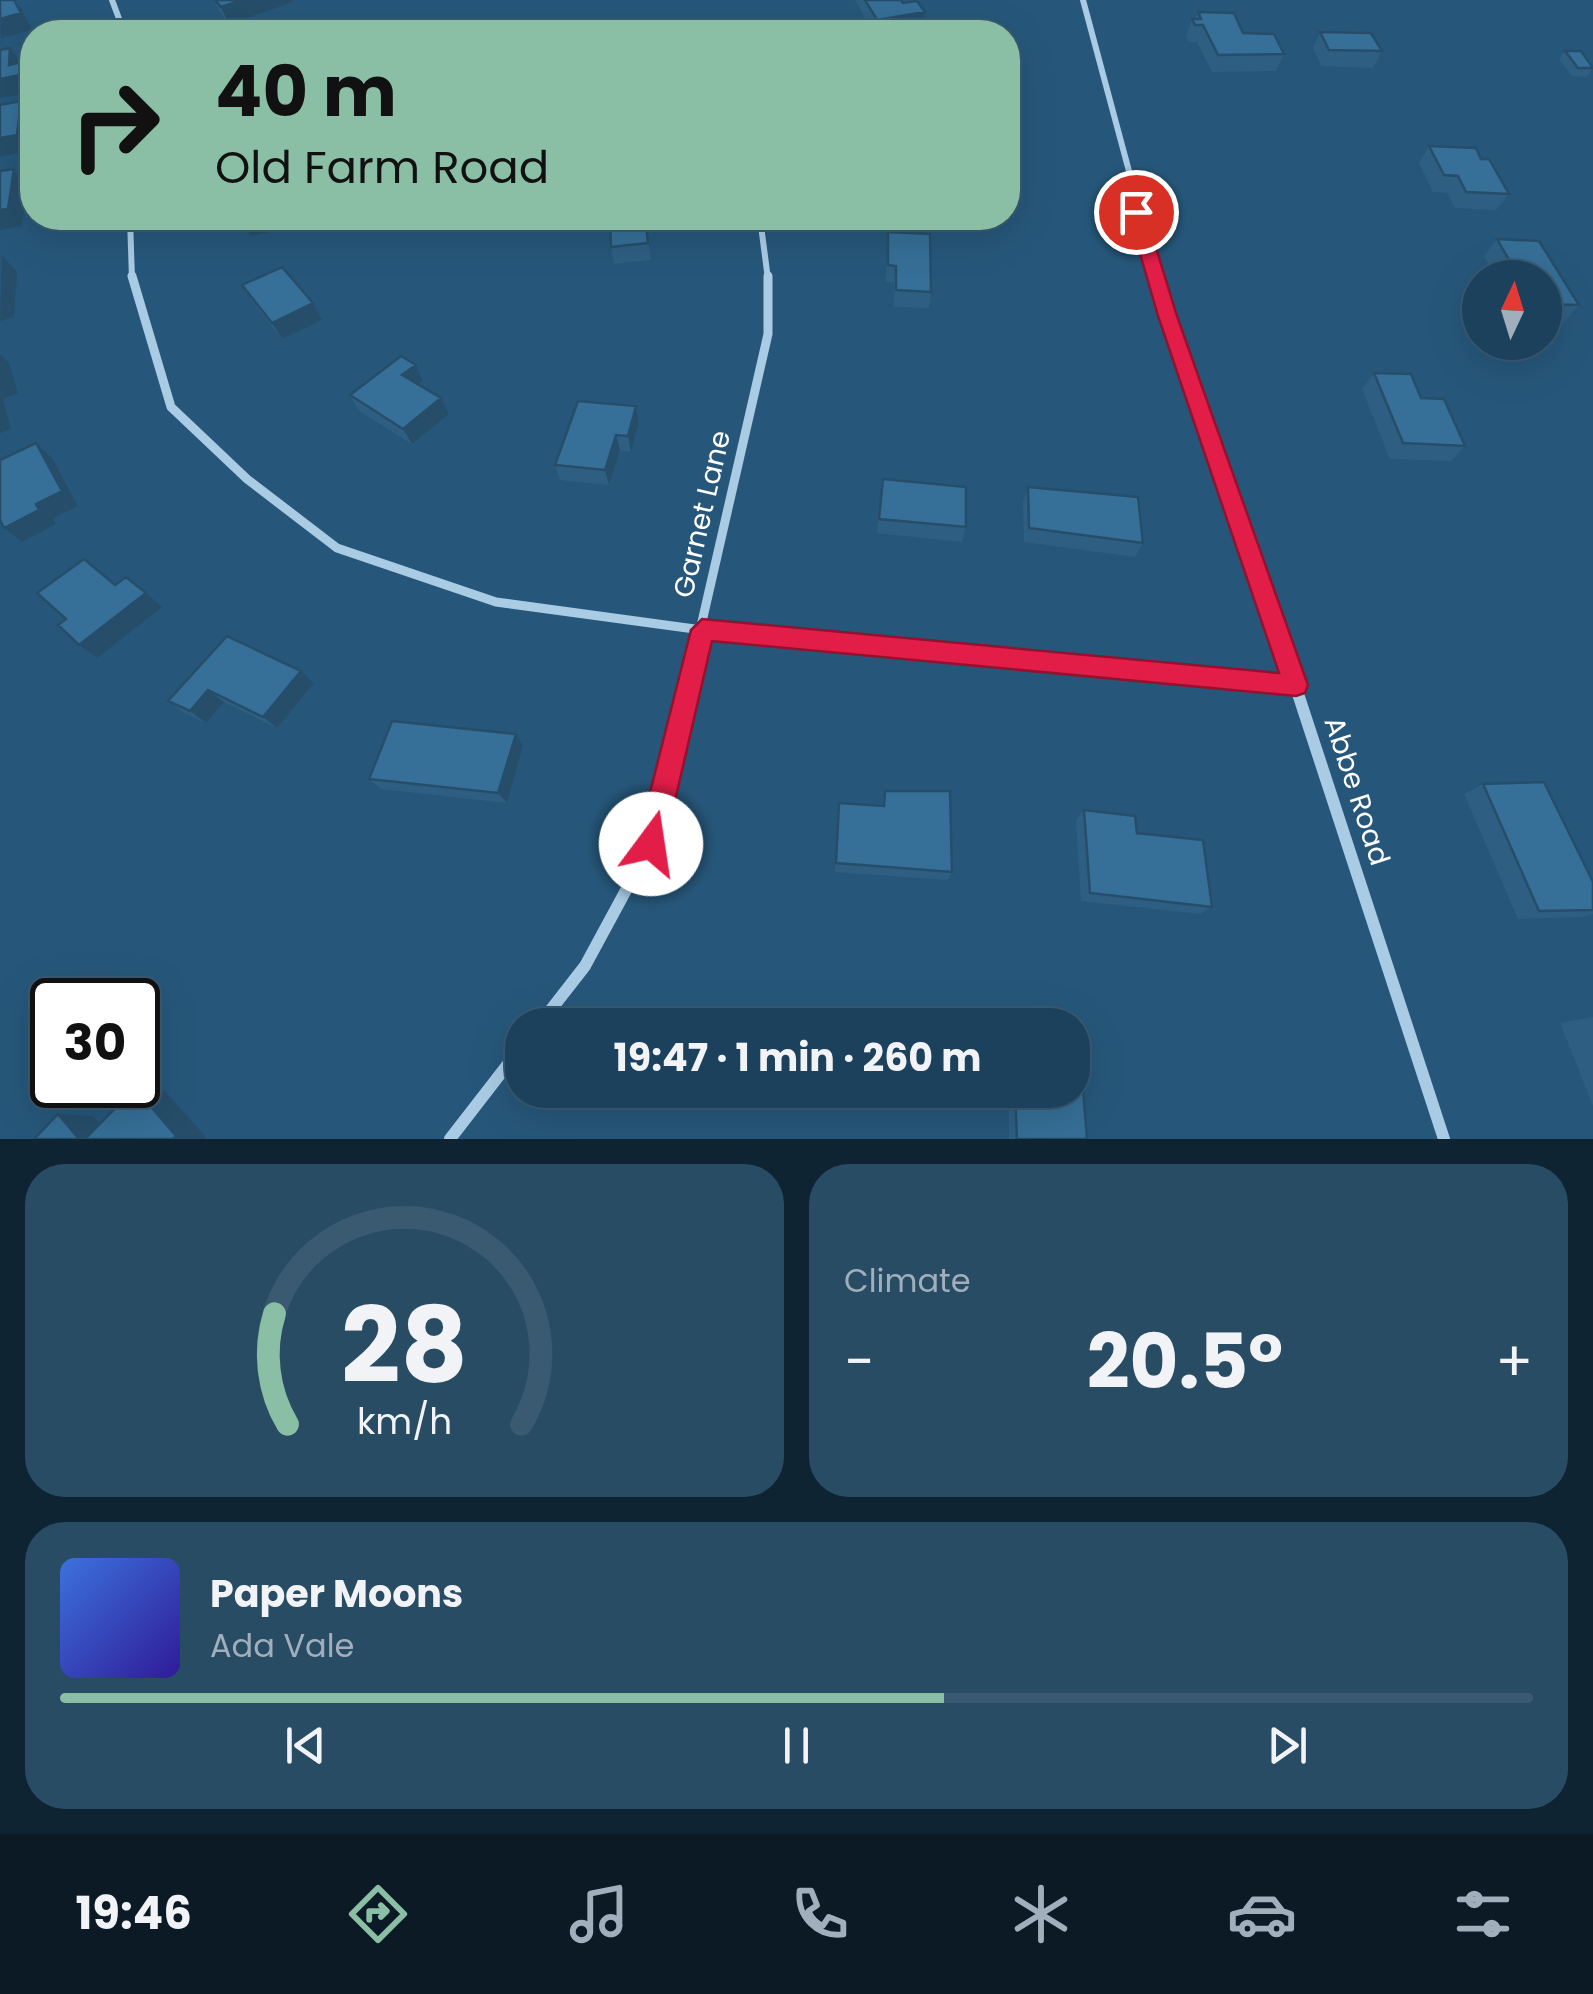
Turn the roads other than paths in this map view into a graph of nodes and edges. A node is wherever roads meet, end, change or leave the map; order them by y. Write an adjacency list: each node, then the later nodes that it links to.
1 (1083, 0): 5 (street, Abbe Road)
2 (130, 230): 4 (street)
3 (762, 230): 4 (street, Garnet Lane)
4 (702, 630): 5 (street); 6 (street, Garnet Lane)
5 (1296, 685): 9 (street, Abbe Road)
6 (553, 1008)
7 (505, 1068): 8 (street)
8 (450, 1139)
9 (1444, 1139)

